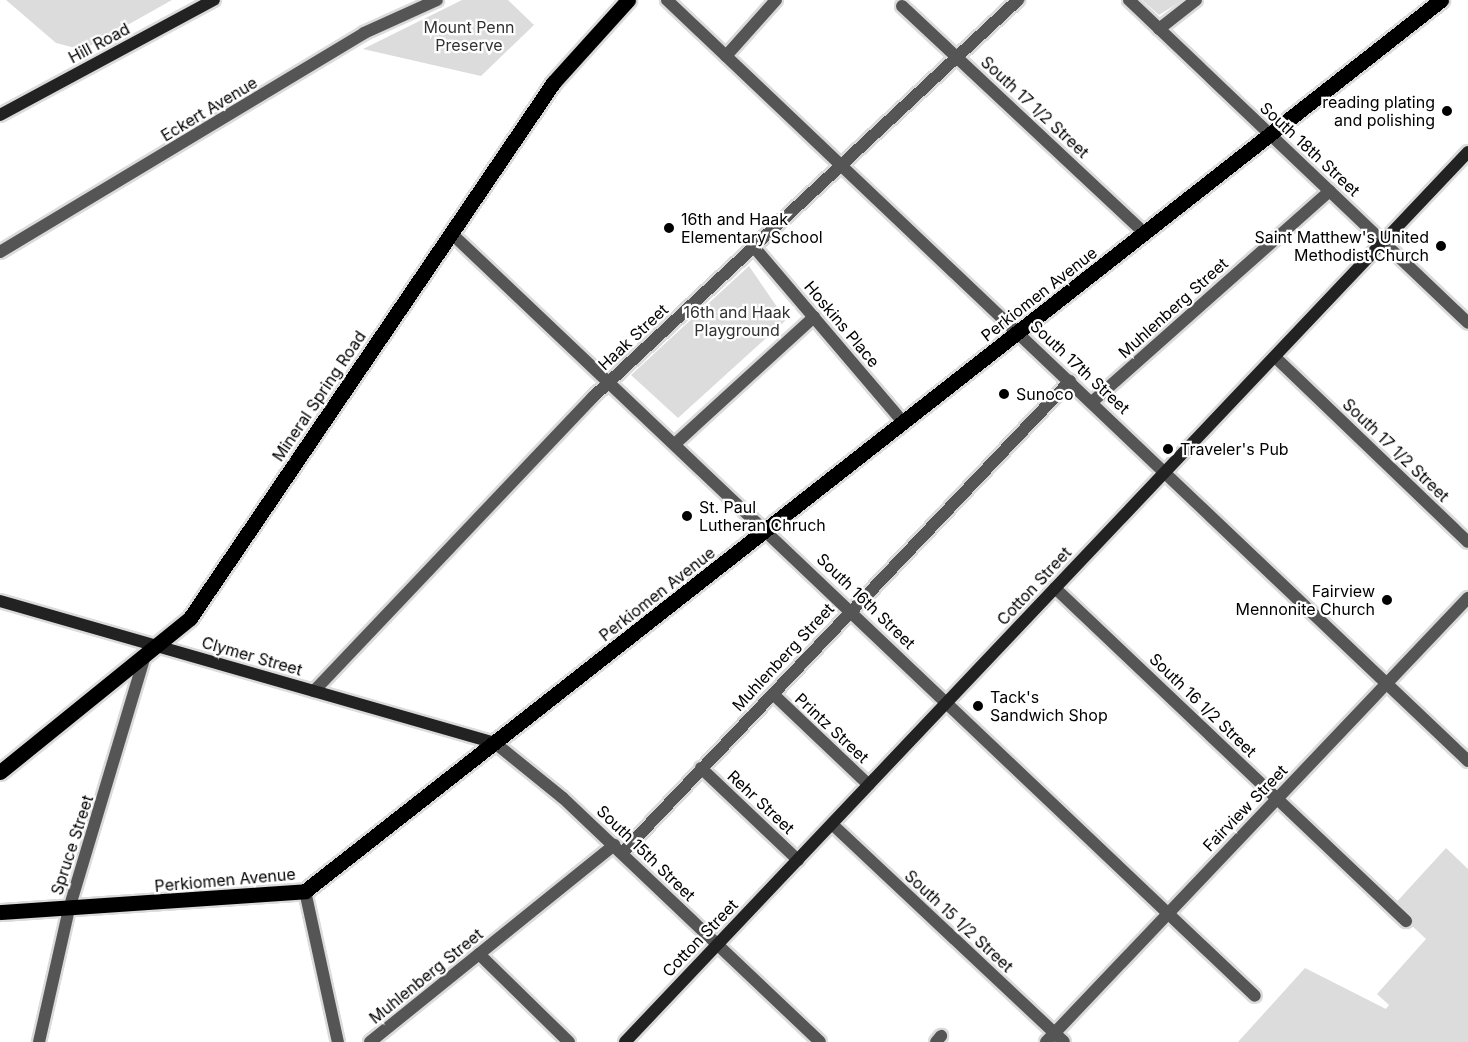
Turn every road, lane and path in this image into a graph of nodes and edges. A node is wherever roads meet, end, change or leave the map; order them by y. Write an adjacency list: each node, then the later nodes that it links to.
1 (214, 0): 14 (street, Hill Road)
2 (437, 0): 23 (street, Eckert Avenue)
3 (628, 0): 19 (main road, Mineral Spring Road)
4 (667, 0): 12 (street, South 17th Street)
5 (776, 0): 12 (street)
6 (1018, 0): 13 (street, Haak Street)
7 (1129, 0): 11 (street, South 18th Street)
8 (1196, 0): 11 (street)
9 (1440, 0): 15 (main road, Perkiomen Avenue)
10 (902, 6): 13 (street, South 17 1/2 Street)
11 (1159, 29): 15 (street, South 18th Street)
12 (726, 56): 17 (street, South 17th Street)
13 (957, 57): 17 (street, Haak Street); 20 (street, South 17 1/2 Street)
14 (0, 115)
15 (1270, 134): 18 (street, South 18th Street); 20 (main road, Perkiomen Avenue)
16 (1468, 152): 21 (street, Cotton Street)
17 (842, 165): 22 (street, Haak Street); 26 (street, South 17th Street)
18 (1330, 191): 21 (street, South 18th Street); 30 (street, Muhlenberg Street)
19 (451, 233): 28 (street, South 16th Street); 40 (main road, Mineral Spring Road)
20 (1144, 234): 26 (main road, Perkiomen Avenue)
21 (1384, 241): 25 (street, South 18th Street); 27 (street, Cotton Street)
22 (754, 247): 24 (street, Hoskins Place); 28 (street, Haak Street)
23 (0, 252)
24 (814, 317): 31 (street, Hoskins Place); 32 (street)
25 (1468, 322)
26 (1019, 332): 29 (street, South 17th Street); 31 (main road, Perkiomen Avenue)
27 (1275, 357): 33 (street, Cotton Street); 35 (street, South 17 1/2 Street)
28 (611, 380): 32 (street, South 16th Street); 43 (street, Haak Street)
29 (1070, 381): 30 (street, South 17th Street); 39 (street, Muhlenberg Street)
30 (1092, 402): 33 (street, South 17th Street)
31 (904, 423): 34 (main road, Perkiomen Avenue)
32 (676, 443): 34 (street, South 16th Street)
33 (1166, 471): 36 (street, Cotton Street); 42 (street, South 17th Street)
34 (767, 530): 39 (street, South 16th Street); 46 (main road, Perkiomen Avenue)
35 (1468, 543)
36 (1055, 588): 45 (street, Cotton Street); 51 (street, South 16 1/2 Street)
37 (1468, 598): 42 (street, Fairview Street)
38 (0, 601): 40 (street, Clymer Street)
39 (850, 608): 44 (street, Muhlenberg Street); 45 (street, South 16th Street)
40 (160, 647): 41 (main road, Mineral Spring Road); 43 (street, Clymer Street)
41 (144, 659): 49 (main road, Mineral Spring Road); 56 (street, Spruce Street)
42 (1386, 683): 47 (street, South 17th Street); 51 (street, Fairview Street)
43 (314, 691): 46 (street, Clymer Street)
44 (773, 694): 48 (street, Muhlenberg Street); 50 (street, Printz Street)
45 (947, 702): 50 (street, Cotton Street); 58 (street, South 16th Street)
46 (495, 743): 53 (street, South 15th Street); 55 (main road, Perkiomen Avenue)
47 (1468, 761)
48 (701, 768): 53 (street, Muhlenberg Street); 54 (street, Rehr Street)
49 (0, 772)
50 (869, 785): 52 (street, Cotton Street)
51 (1277, 798): 58 (street, Fairview Street); 59 (street, South 16 1/2 Street)
52 (832, 824): 54 (street, Cotton Street); 63 (street, South 15 1/2 Street)
53 (618, 849): 60 (street, South 15th Street); 61 (street, Muhlenberg Street)
54 (798, 860): 60 (street, Cotton Street)
55 (305, 891): 56 (main road, Perkiomen Avenue); 65 (street)
56 (69, 909): 57 (main road, Perkiomen Avenue); 64 (street, Spruce Street)
57 (0, 912)
58 (1168, 913): 62 (street, South 16th Street); 63 (street, Fairview Street)
59 (1406, 921)
60 (717, 945): 68 (street, Cotton Street); 69 (street, South 15th Street)
61 (479, 954): 66 (street, Muhlenberg Street); 67 (street)
62 (1255, 996)
63 (1055, 1039)
64 (39, 1042)
65 (338, 1042)
66 (370, 1042)
67 (569, 1042)
68 (625, 1042)
69 (820, 1042)

